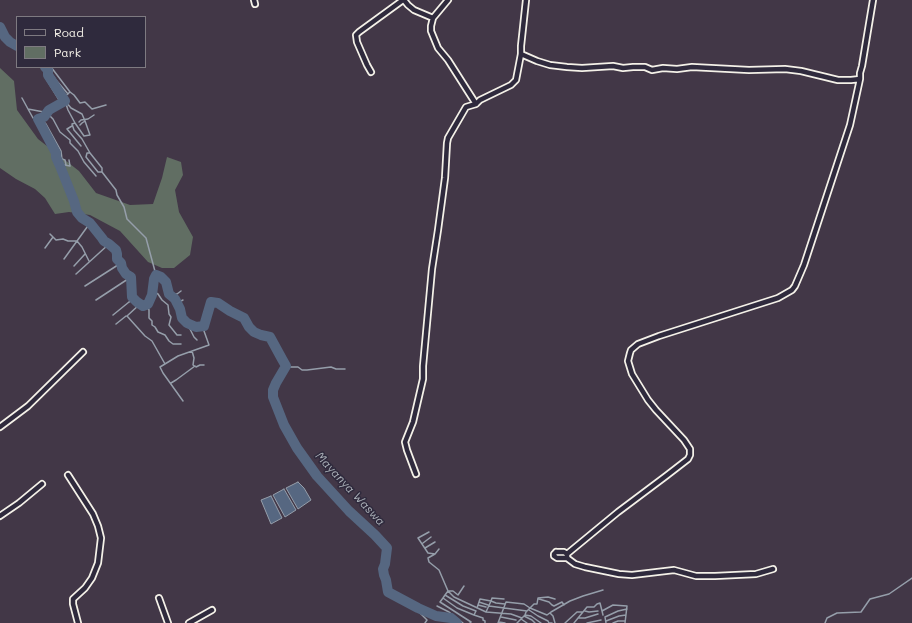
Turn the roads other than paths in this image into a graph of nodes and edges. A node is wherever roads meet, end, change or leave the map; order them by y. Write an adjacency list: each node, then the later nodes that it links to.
1 (404, 0): 5 (street); 7 (street)
2 (448, 0): 5 (street)
3 (526, 0): 6 (street)
4 (873, 0): 8 (street)
5 (433, 18): 9 (street)
6 (521, 54): 8 (street); 9 (street)
7 (371, 72)
8 (860, 79): 16 (street)
9 (476, 104): 12 (street)
10 (83, 352): 11 (street)
11 (0, 427)
12 (416, 474)
13 (68, 475): 19 (street)
14 (42, 484): 15 (street)
15 (0, 516)
16 (773, 569)
17 (159, 598): 20 (street)
18 (212, 610): 21 (street)
19 (78, 623)
20 (168, 623)
21 (189, 623)

